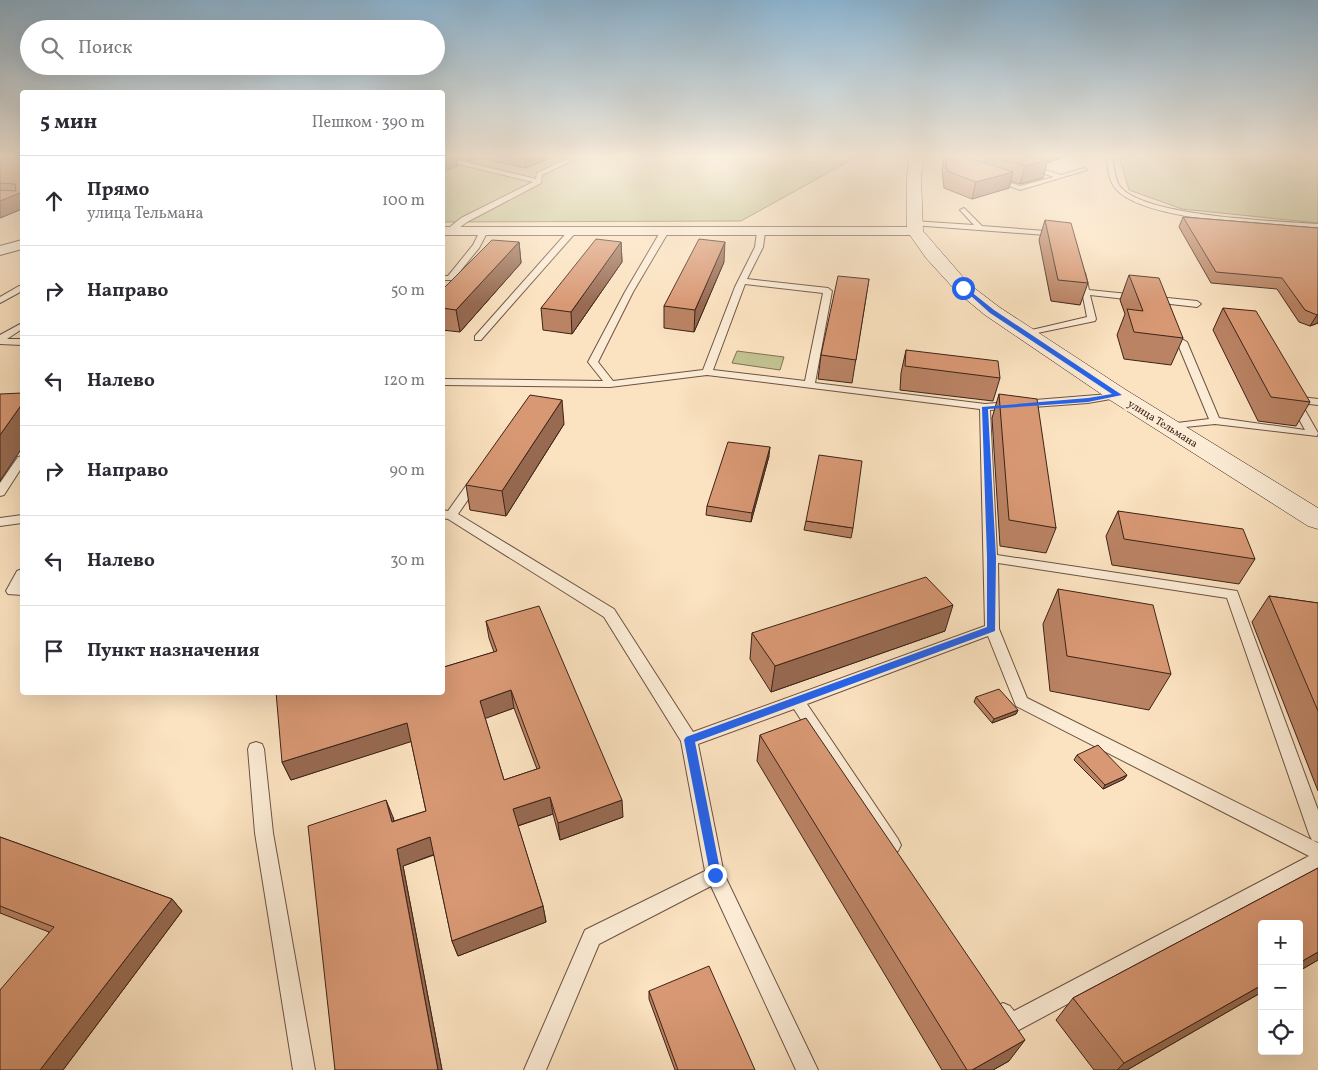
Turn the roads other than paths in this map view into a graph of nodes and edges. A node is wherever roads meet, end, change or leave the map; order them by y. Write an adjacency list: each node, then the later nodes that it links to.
1 (494, 205): 8 (lane)
2 (915, 205): 6 (main road)
3 (1155, 205): 5 (lane)
4 (964, 210): 7 (lane)
5 (1318, 226)
6 (914, 227): 7 (lane); 12 (street); 24 (main road, улица Тельмана)
7 (980, 228): 13 (lane)
8 (446, 231): 9 (street)
9 (484, 231): 10 (street); 17 (lane)
10 (573, 231): 11 (street); 25 (lane)
11 (665, 231): 12 (street); 31 (lane)
12 (761, 232): 18 (lane)
13 (1071, 235)
14 (20, 245): 15 (street)
15 (0, 251)
16 (1079, 264): 20 (lane)
17 (445, 278)
18 (742, 281): 29 (lane); 32 (lane)
19 (20, 289): 21 (lane)
20 (1086, 292): 22 (lane); 24 (lane)
21 (0, 300)
22 (1197, 304)
23 (20, 327): 26 (lane)
24 (1026, 334): 33 (main road, улица Тельмана)
25 (478, 338)
26 (0, 340): 27 (lane)
27 (20, 342)
28 (1182, 342): 36 (lane)
29 (707, 372): 31 (lane); 32 (lane)
30 (445, 382): 31 (lane)
31 (610, 384)
32 (809, 386): 35 (lane)
33 (1118, 395): 35 (lane); 37 (main road, улица Тельмана)
34 (1318, 402): 38 (lane)
35 (985, 407): 46 (lane)
36 (1214, 421): 37 (lane); 38 (lane)
37 (1169, 427): 44 (main road, улица Тельмана)
38 (1316, 434)
39 (20, 462): 41 (lane)
40 (486, 467): 42 (lane)
41 (0, 492)
42 (447, 514): 51 (lane)
43 (20, 519): 45 (lane)
44 (1318, 520)
45 (0, 522)
46 (991, 558): 49 (lane); 53 (lane)
47 (20, 578): 48 (lane)
48 (20, 590)
49 (992, 629): 50 (lane); 54 (lane)
50 (796, 701): 51 (lane); 55 (lane)
51 (690, 740): 57 (lane)
52 (256, 749): 59 (lane)
53 (1318, 834)
54 (1318, 852)
55 (901, 858)
56 (1318, 861): 58 (lane)
57 (715, 875): 60 (lane); 61 (lane)
58 (994, 999)
59 (304, 1070)
60 (535, 1070)
61 (807, 1070)

